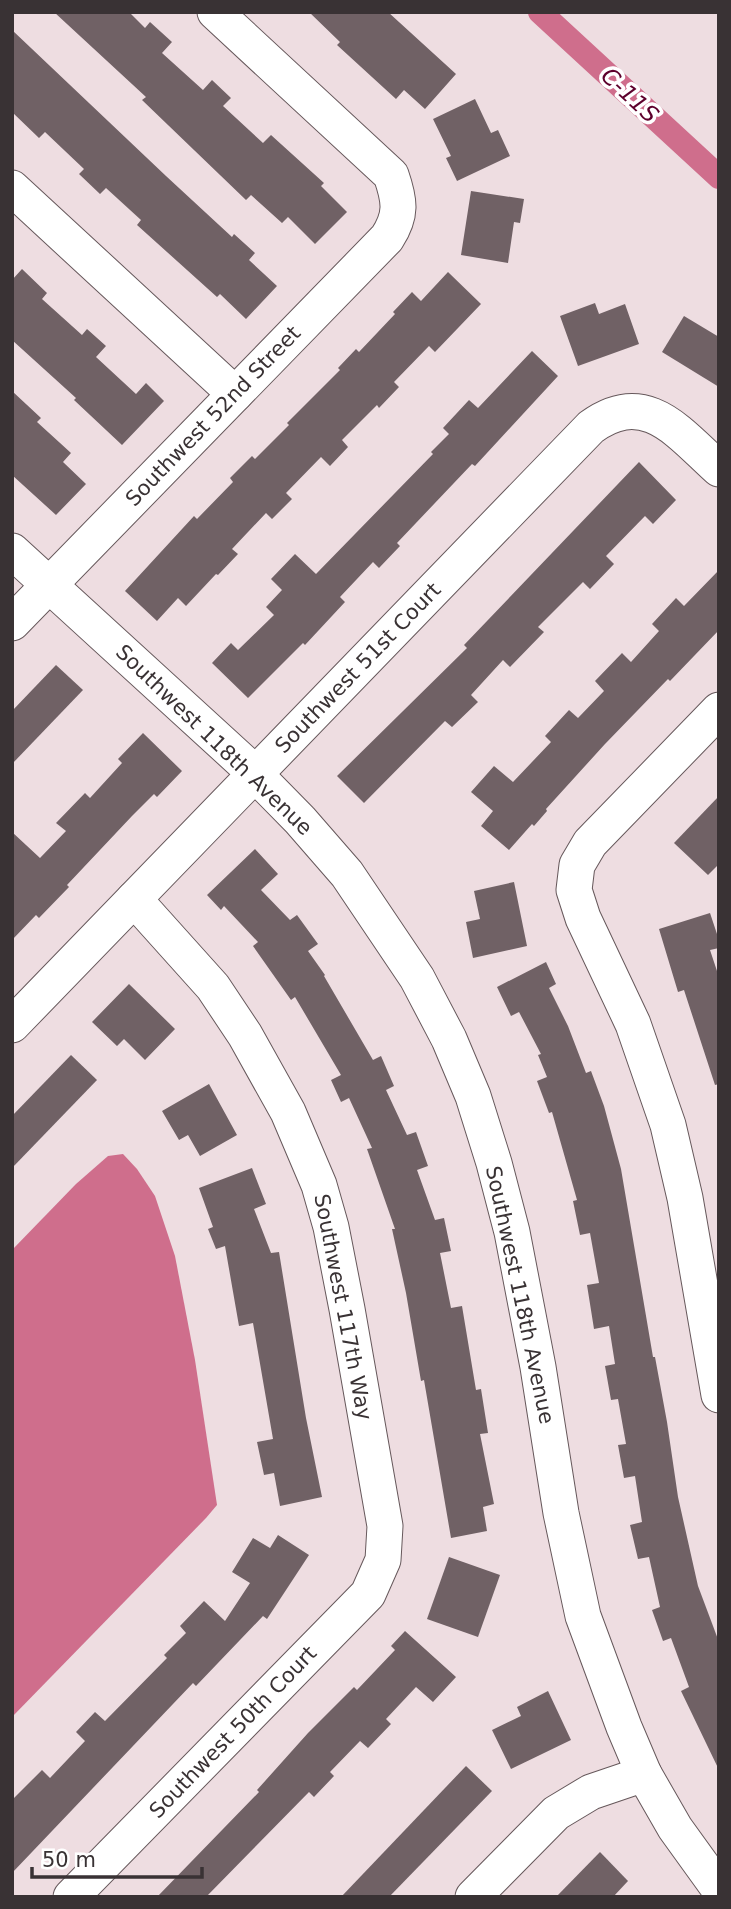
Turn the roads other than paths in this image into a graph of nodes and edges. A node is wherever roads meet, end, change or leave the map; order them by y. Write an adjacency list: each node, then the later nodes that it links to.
1 (215, 12): 3 (street, Southwest 52nd Street)
2 (12, 188): 3 (street)
3 (235, 394): 6 (street, Southwest 52nd Street)
4 (719, 469): 9 (street, Southwest 51st Court)
5 (12, 551): 6 (street, Southwest 118th Avenue)
6 (50, 585): 7 (street, Southwest 52nd Street); 9 (street, Southwest 118th Avenue)
7 (12, 623)
8 (719, 710): 12 (street)
9 (255, 774): 10 (street, Southwest 51st Court); 14 (street, Southwest 118th Avenue)
10 (134, 899): 11 (street, Southwest 51st Court); 13 (street, Southwest 117th Way)
11 (12, 1026)
12 (719, 1395)
13 (383, 1560): 16 (street, Southwest 50th Court)
14 (643, 1774): 15 (street, Southwest 118th Avenue); 17 (street)
15 (719, 1888)
16 (71, 1897)
17 (473, 1897)

